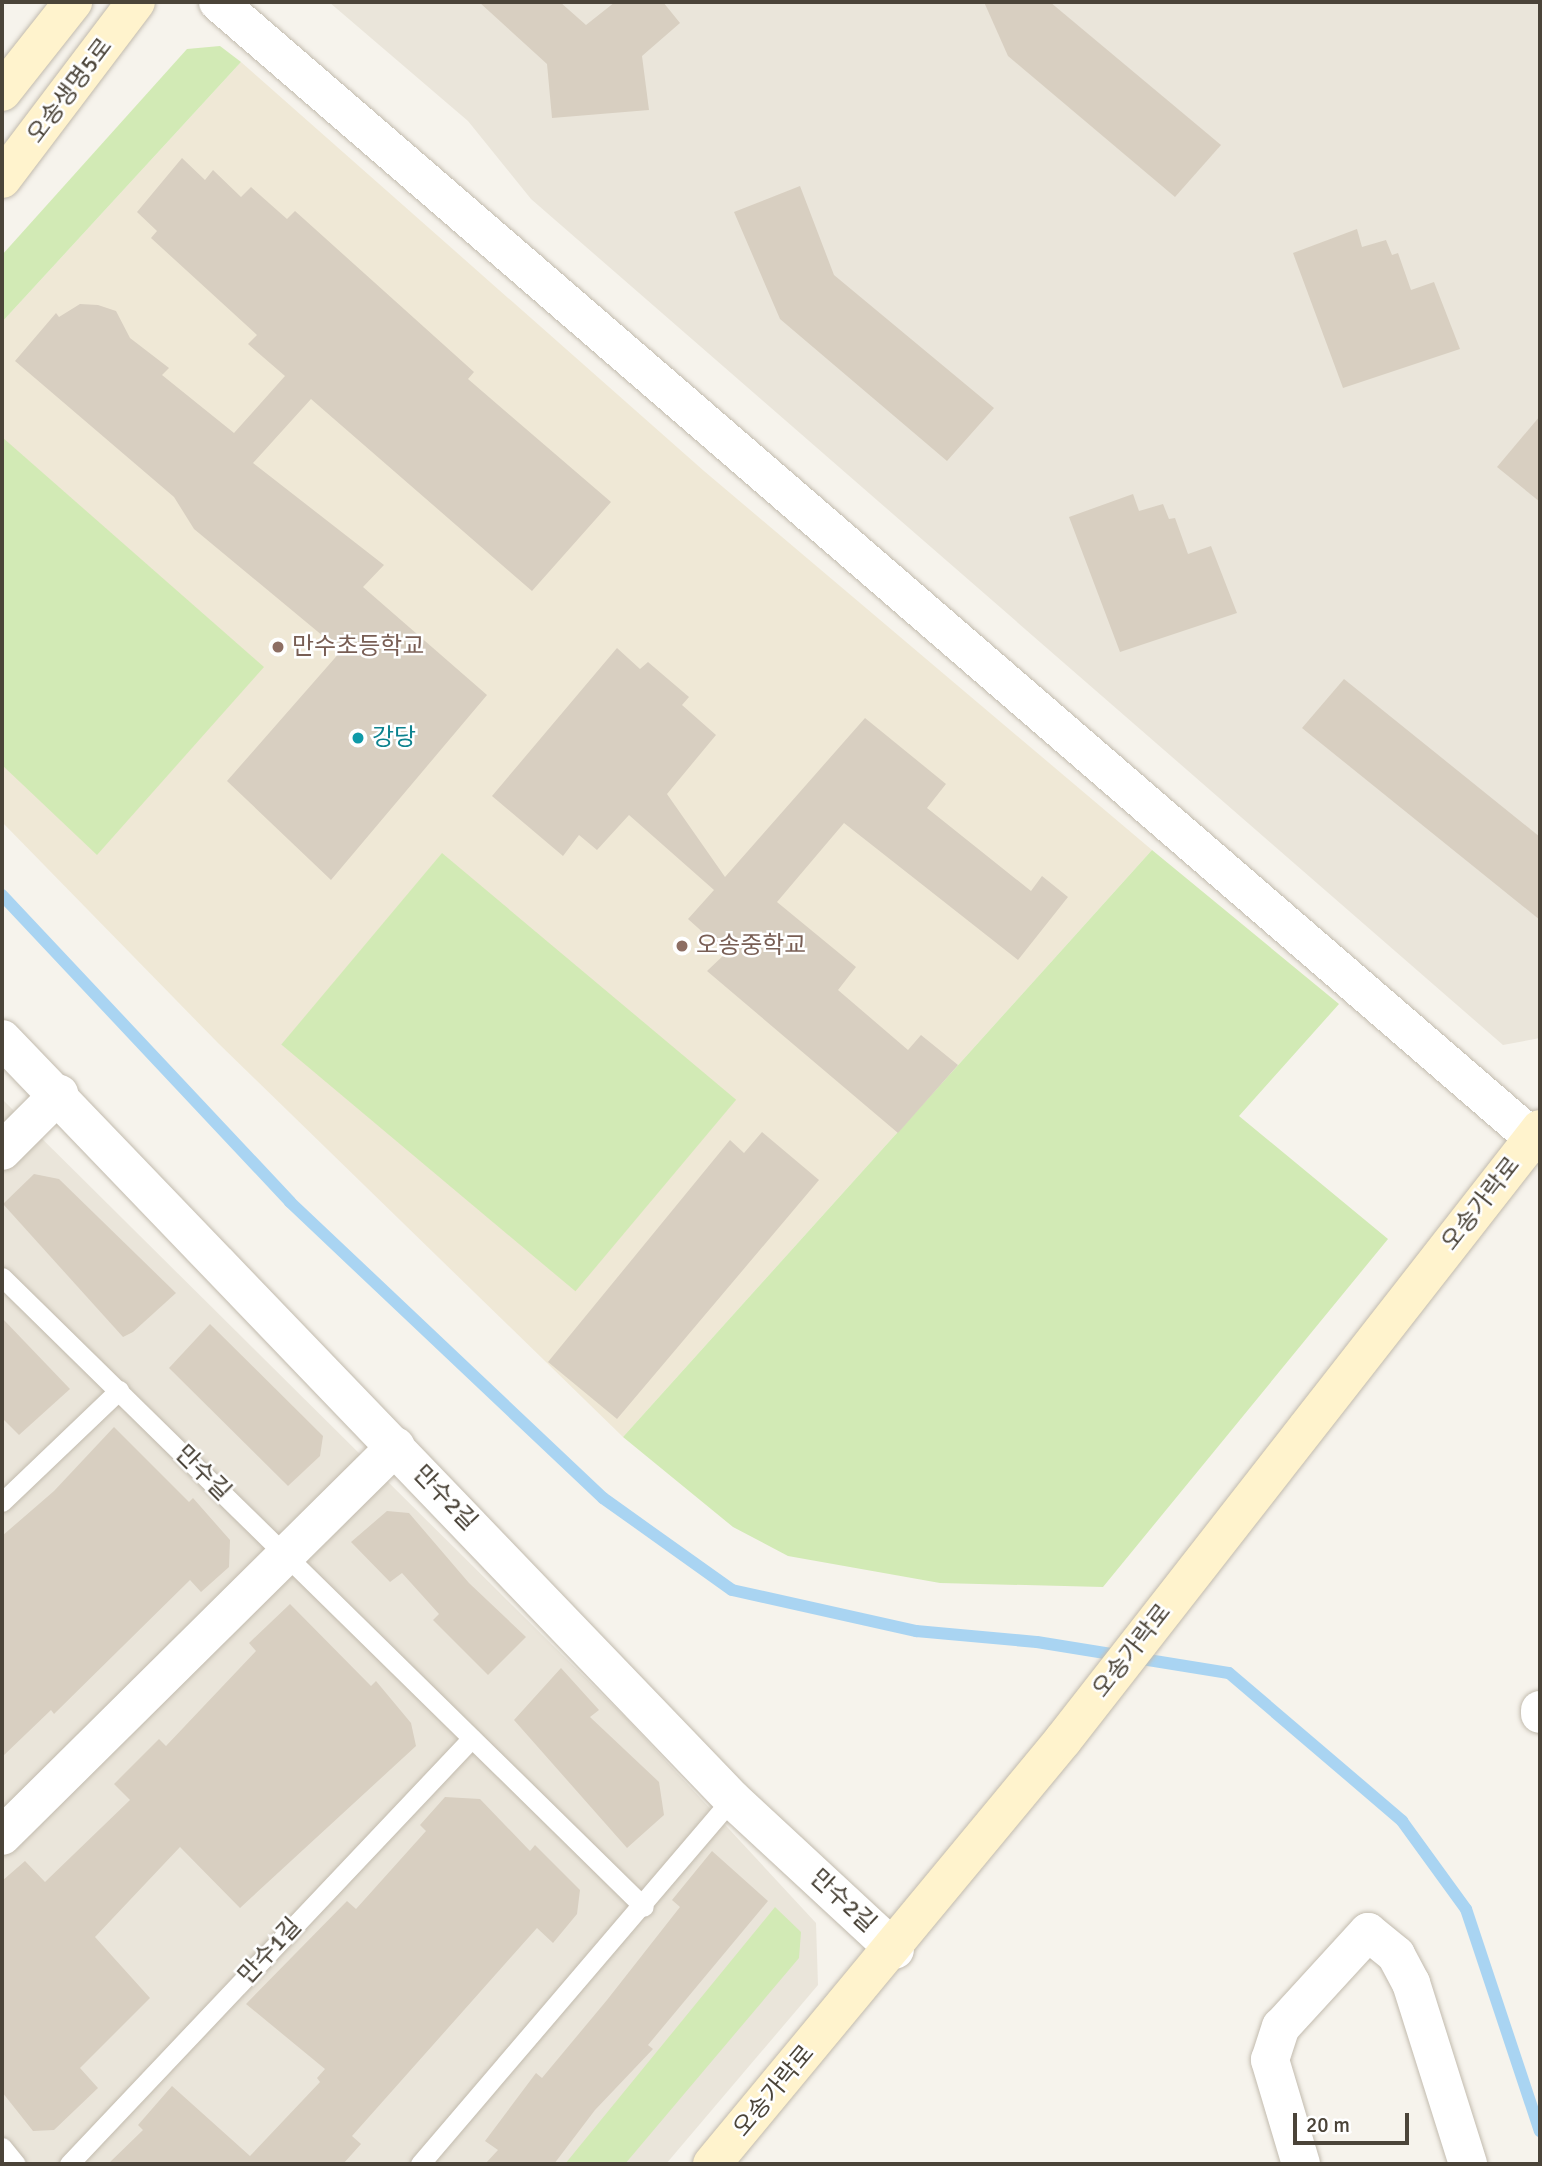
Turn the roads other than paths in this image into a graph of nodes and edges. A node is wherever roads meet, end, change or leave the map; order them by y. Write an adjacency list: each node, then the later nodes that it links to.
1 (73, 2): 4 (street)
2 (136, 2): 5 (street, 오송생명5로)
3 (218, 2): 8 (street)
4 (2, 92)
5 (2, 179)
6 (2, 1039): 7 (street, 만수2길)
7 (58, 1094): 9 (street); 12 (street, 만수2길)
8 (1538, 1137): 19 (street, 오송가락로)
9 (2, 1151)
10 (2, 1277): 11 (lane, 만수길)
11 (119, 1390): 13 (lane); 14 (lane, 만수길)
12 (396, 1446): 14 (street); 16 (street, 만수2길)
13 (2, 1502)
14 (286, 1555): 15 (lane); 17 (street)
15 (472, 1738): 18 (lane); 23 (lane, 만수1길)
16 (732, 1799): 18 (lane); 19 (street, 만수2길)
17 (2, 1836)
18 (644, 1907): 24 (lane)
19 (895, 1950): 21 (street, 오송가락로)
20 (2, 2147): 22 (lane)
21 (732, 2148): 25 (street, 오송가락로)
22 (16, 2164)
23 (69, 2164)
24 (421, 2164)
25 (712, 2164)
26 (1301, 2164): 27 (street)
27 (1468, 2164)

